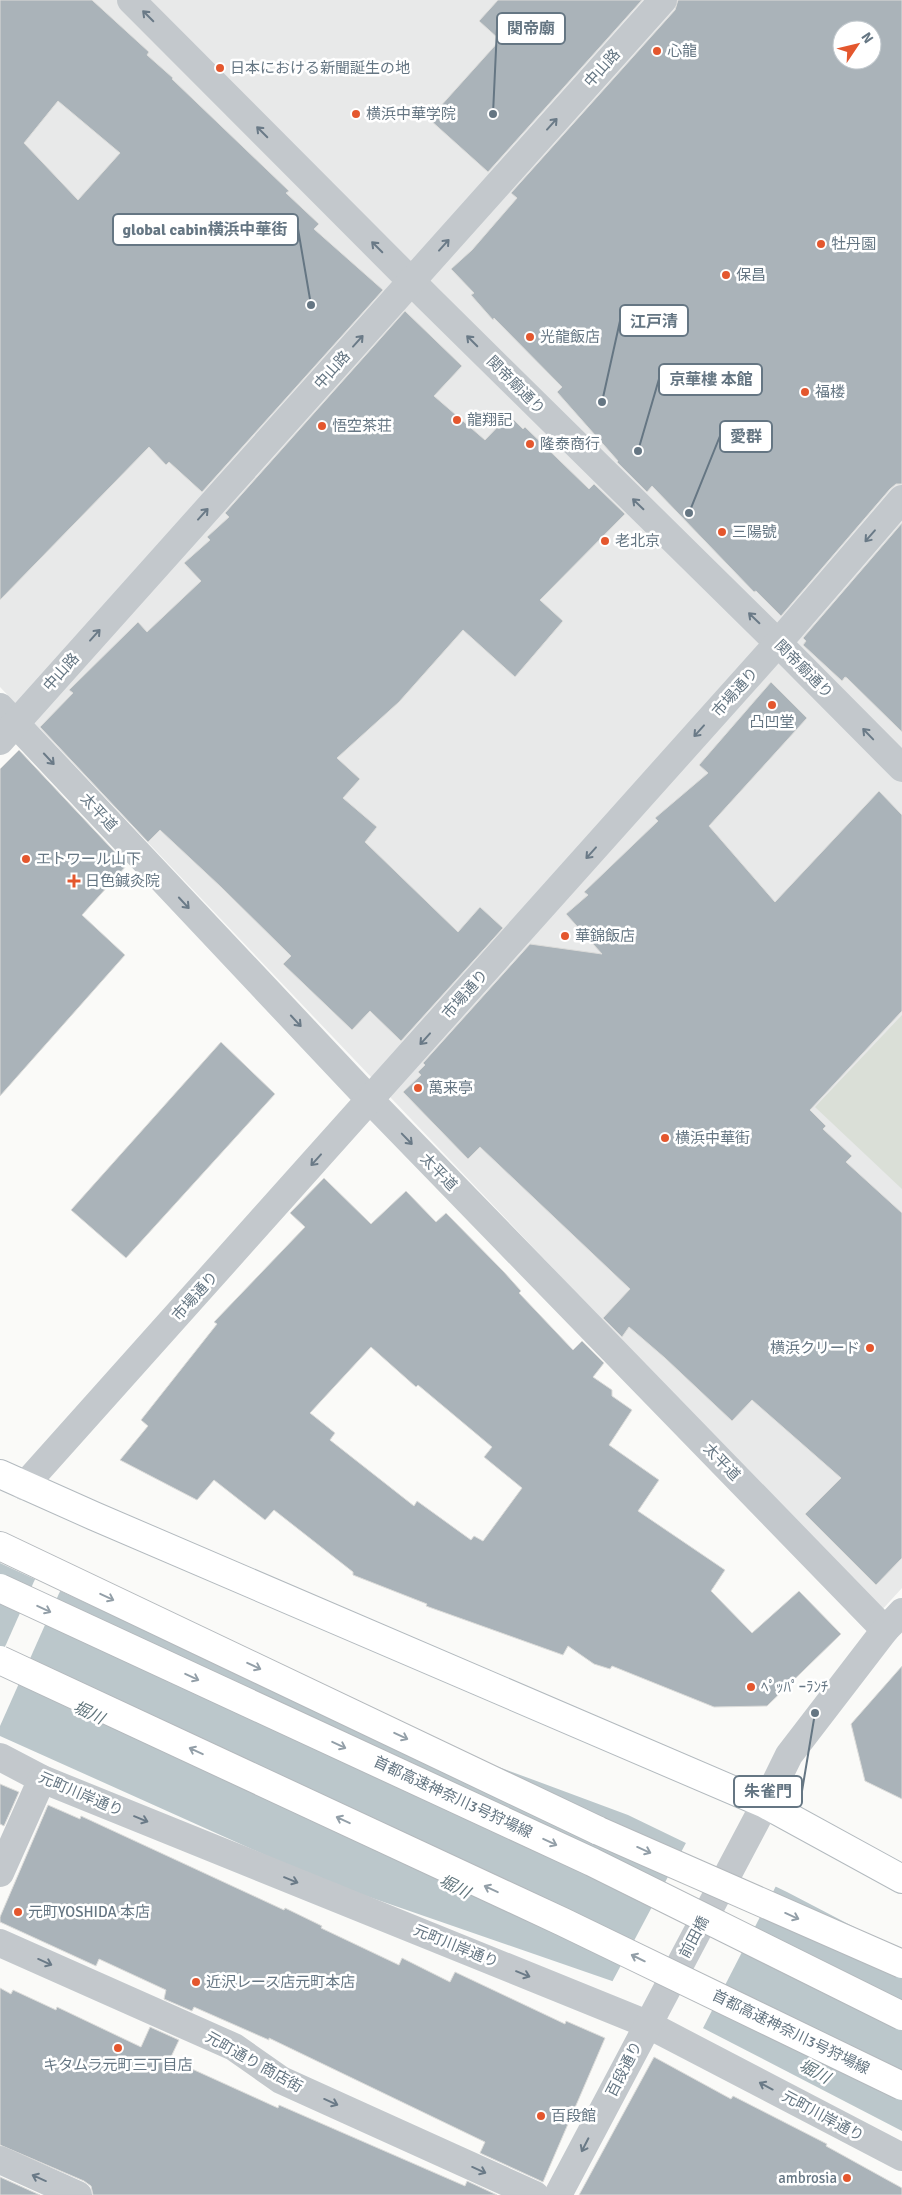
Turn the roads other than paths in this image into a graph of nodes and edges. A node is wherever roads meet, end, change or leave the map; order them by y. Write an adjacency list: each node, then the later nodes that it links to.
1 (131, 0): 3 (street, 関帝廟通り, one-way to 1)
2 (663, 0): 3 (street, 中山路, one-way to 2)
3 (412, 281): 5 (street, 関帝廟通り, one-way to 3); 6 (street, 中山路, one-way to 3)
4 (902, 499): 5 (street, 市場通り, one-way to 5)
5 (778, 643): 7 (street, 関帝廟通り, one-way to 5); 8 (street, 市場通り, one-way to 8)
6 (5, 724): 8 (street, 太平道, one-way to 8)
7 (902, 768)
8 (370, 1100): 10 (street, 市場通り, one-way to 10); 13 (street, 太平道, one-way to 13)
9 (0, 1474): 10 (main road)
10 (24, 1486): 17 (main road)
11 (0, 1546): 21 (main road, one-way to 21, bridge)
12 (0, 1588): 22 (main road, 首都高速神奈川3号狩場線, one-way to 22, bridge)
13 (894, 1621): 17 (street, 前田橋)
14 (0, 1660): 24 (main road, 首都高速神奈川3号狩場線, one-way to 14, bridge)
15 (0, 1757): 16 (street, 元町川岸通り)
16 (42, 1780): 18 (street); 23 (street, 元町川岸通り, one-way to 23)
17 (765, 1804): 19 (main road); 23 (street, 前田橋, bridge)
18 (0, 1873)
19 (902, 1879)
20 (0, 1942): 28 (street, 元町通り 商店街, one-way to 28)
21 (902, 1964)
22 (902, 2016)
23 (651, 2018): 25 (street, 元町川岸通り, one-way to 23); 29 (street, 百段通り, one-way to 29)
24 (902, 2086)
25 (902, 2157)
26 (0, 2160): 27 (street, one-way to 26)
27 (78, 2195)
28 (535, 2195)
29 (558, 2195)

